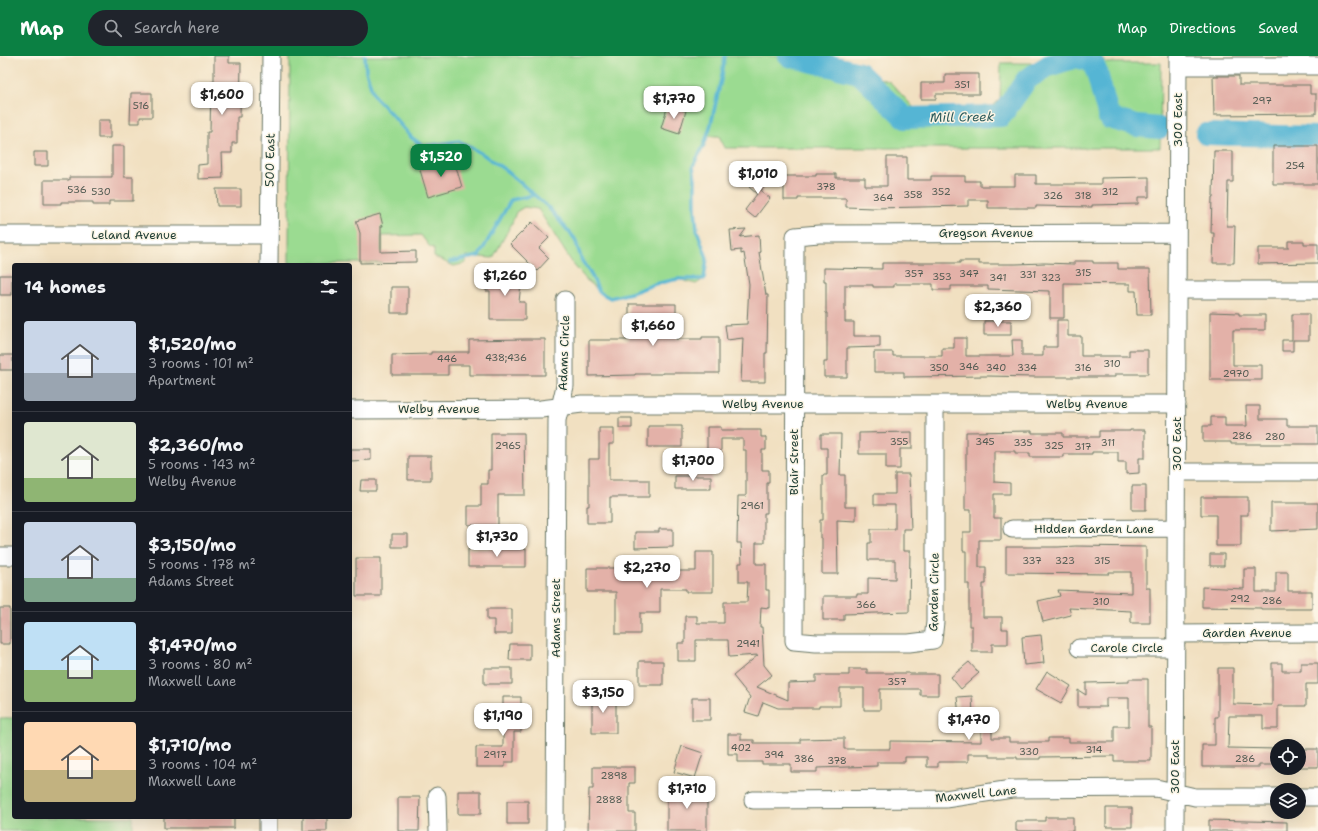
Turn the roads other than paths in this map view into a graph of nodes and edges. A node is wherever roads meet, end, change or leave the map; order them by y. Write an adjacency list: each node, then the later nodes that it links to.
1 (271, 56): 6 (street, 500 East)
2 (1178, 61): 3 (street); 4 (street, 300 East)
3 (1318, 66)
4 (1177, 233): 7 (street, Gregson Avenue); 9 (street, 300 East)
5 (0, 235): 6 (street, Leland Avenue)
6 (269, 235): 8 (street, 500 East)
7 (795, 236): 12 (street, Blair Street)
8 (269, 263)
9 (1177, 290): 10 (street); 14 (street, 300 East)
10 (1318, 290)
11 (565, 300): 15 (street, Adams Circle)
12 (794, 404): 13 (street, Welby Avenue); 15 (street, Welby Avenue); 24 (street, Blair Street)
13 (936, 404): 14 (street, Welby Avenue); 24 (street, Garden Circle)
14 (1177, 404): 17 (street, 300 East)
15 (560, 406): 16 (street, Welby Avenue); 36 (street, Adams Street)
16 (352, 410)
17 (1176, 472): 18 (street); 19 (street, 300 East)
18 (1318, 472)
19 (1176, 528): 20 (street, Hidden Garden Lane); 25 (street, 300 East)
20 (1012, 529)
21 (0, 556): 22 (street)
22 (12, 556)
23 (1318, 633): 25 (street, Garden Avenue)
24 (794, 641)
25 (1176, 641): 26 (street, Carole Circle); 27 (street, 300 East)
26 (1079, 648)
27 (1175, 792): 29 (street, Maxwell Lane); 32 (street, Maxwell Lane); 37 (street, 300 East)
28 (437, 796): 35 (street)
29 (1270, 797)
30 (1306, 797): 31 (street)
31 (1318, 797)
32 (753, 800)
33 (268, 819): 34 (street)
34 (268, 831)
35 (438, 831)
36 (555, 831)
37 (1175, 831)

